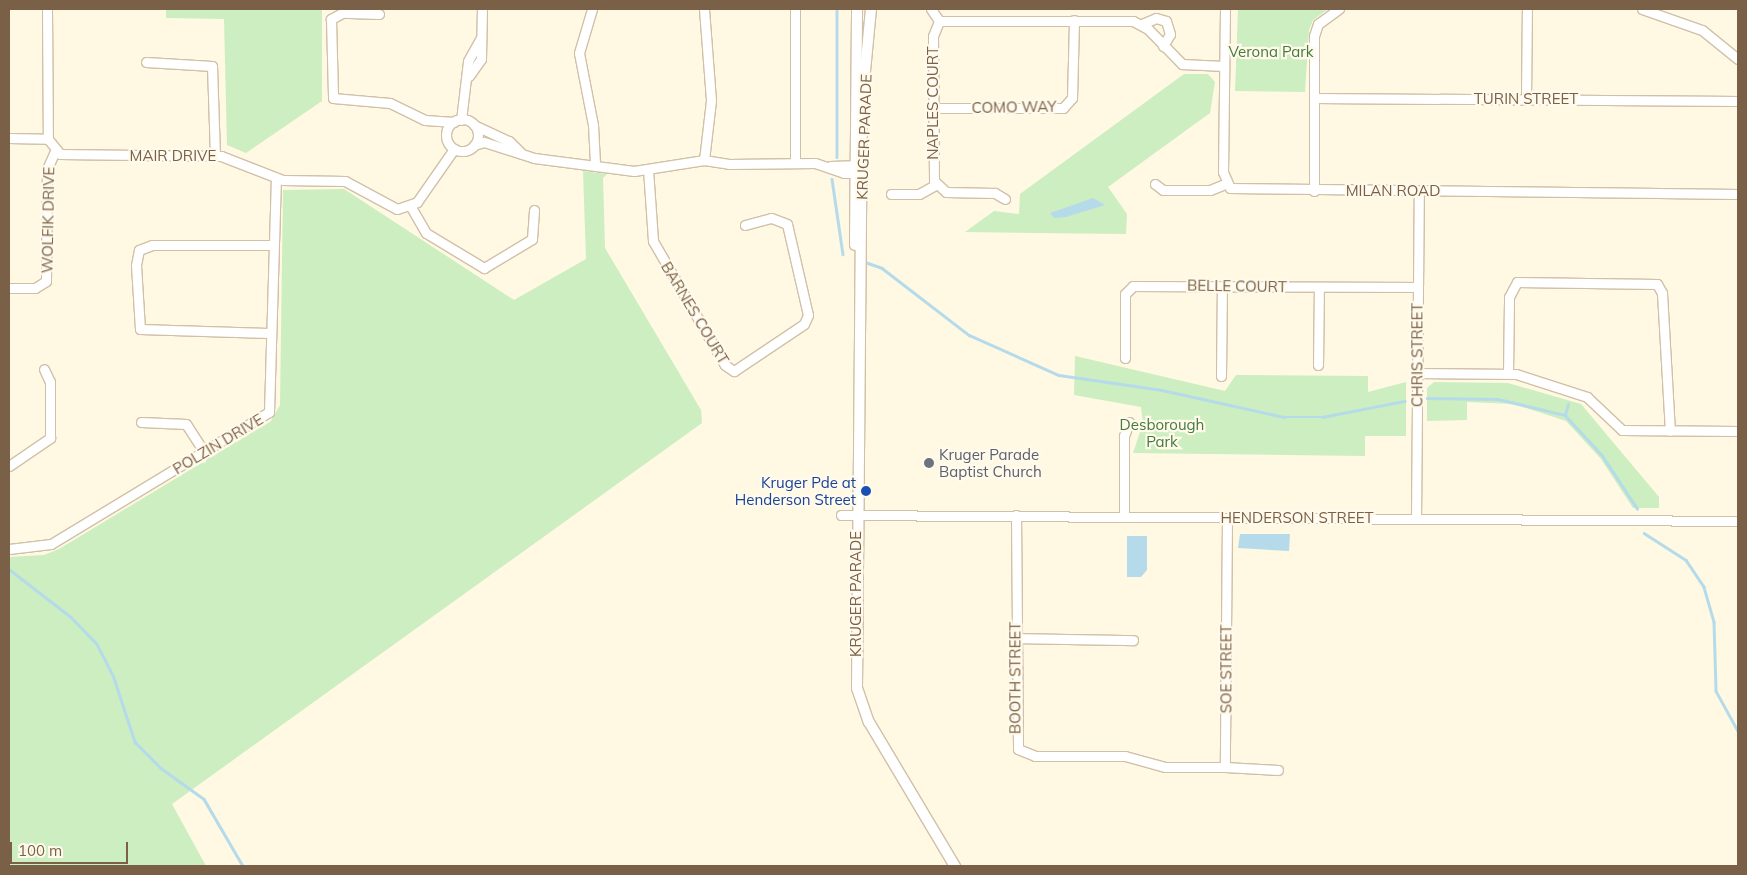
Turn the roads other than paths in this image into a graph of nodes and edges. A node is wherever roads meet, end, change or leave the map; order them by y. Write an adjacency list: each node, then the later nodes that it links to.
1 (47, 9): 30 (street)
2 (482, 9): 25 (street)
3 (592, 9): 38 (street)
4 (704, 9): 36 (street)
5 (795, 9): 37 (street)
6 (857, 9): 40 (street, KRUGER PARADE)
7 (871, 9): 40 (street, KRUGER PARADE)
8 (931, 9): 15 (street)
9 (1225, 9): 20 (street)
10 (1339, 9): 21 (street)
11 (1527, 9): 22 (street)
12 (1642, 9): 18 (street)
13 (379, 14): 26 (street)
14 (1074, 20): 15 (street); 16 (street); 24 (street, COMO WAY)
15 (939, 21): 24 (street, NAPLES COURT)
16 (1142, 24): 17 (street); 17 (street)
17 (1163, 46): 20 (street)
18 (1738, 59)
19 (146, 62): 35 (street)
20 (1224, 66): 43 (street)
21 (1315, 98): 22 (street, TURIN STREET); 45 (street)
22 (1526, 99): 23 (street, TURIN STREET)
23 (1738, 101)
24 (933, 108): 44 (street, NAPLES COURT)
25 (458, 121): 26 (street); 27 (street); 29 (street)
26 (433, 122): 29 (street)
27 (474, 125): 31 (street); 34 (street)
28 (9, 138): 30 (street)
29 (447, 138): 32 (street)
30 (48, 139): 33 (street)
31 (474, 145): 32 (street); 34 (street)
32 (454, 148): 50 (street)
33 (55, 151): 35 (street, MAIR DRIVE); 57 (street, WOLFIK DRIVE)
34 (522, 154): 38 (street)
35 (215, 156): 41 (street, MAIR DRIVE)
36 (704, 160): 37 (street); 39 (street)
37 (795, 162): 40 (street)
38 (595, 163): 39 (street)
39 (648, 169): 52 (street, BARNES COURT)
40 (857, 169): 73 (street, KRUGER PARADE)
41 (276, 178): 50 (street, MAIR DRIVE); 53 (street, POLZIN DRIVE)
42 (1155, 184): 43 (street)
43 (1225, 184): 45 (street, MILAN ROAD)
44 (935, 185): 47 (street); 49 (street)
45 (1314, 191): 46 (street, MILAN ROAD)
46 (1419, 192): 48 (street, MILAN ROAD); 56 (street, CHRIS STREET)
47 (891, 194)
48 (1738, 194)
49 (1005, 199)
50 (411, 207): 51 (street)
51 (534, 210)
52 (745, 225)
53 (272, 245): 58 (street, POLZIN DRIVE); 58 (street)
54 (1222, 286): 55 (street, BELLE COURT); 59 (street, BELLE COURT); 64 (street)
55 (1319, 287): 56 (street, BELLE COURT); 60 (street)
56 (1418, 287): 62 (street, CHRIS STREET)
57 (9, 288)
58 (268, 333): 69 (street, POLZIN DRIVE)
59 (1125, 358)
60 (1318, 365)
61 (44, 369): 70 (street)
62 (1417, 373): 63 (street); 76 (street, CHRIS STREET)
63 (1508, 373): 67 (street); 67 (street)
64 (1221, 376)
65 (140, 422): 69 (street)
66 (1129, 422): 74 (street)
67 (1670, 431): 68 (street)
68 (1738, 431)
69 (205, 453): 78 (street, POLZIN DRIVE)
70 (9, 466)
71 (841, 515): 73 (street, HENDERSON STREET)
72 (1016, 515): 73 (street, HENDERSON STREET); 74 (street, HENDERSON STREET); 79 (street, BOOTH STREET)
73 (857, 516): 83 (street, KRUGER PARADE)
74 (1124, 516): 75 (street, HENDERSON STREET)
75 (1227, 518): 76 (street, HENDERSON STREET); 81 (street, SOE STREET)
76 (1416, 518): 77 (street, HENDERSON STREET)
77 (1738, 521)
78 (9, 549)
79 (1015, 638): 80 (street); 81 (street, BOOTH STREET)
80 (1133, 640)
81 (1225, 767): 82 (street)
82 (1278, 770)
83 (955, 866)

